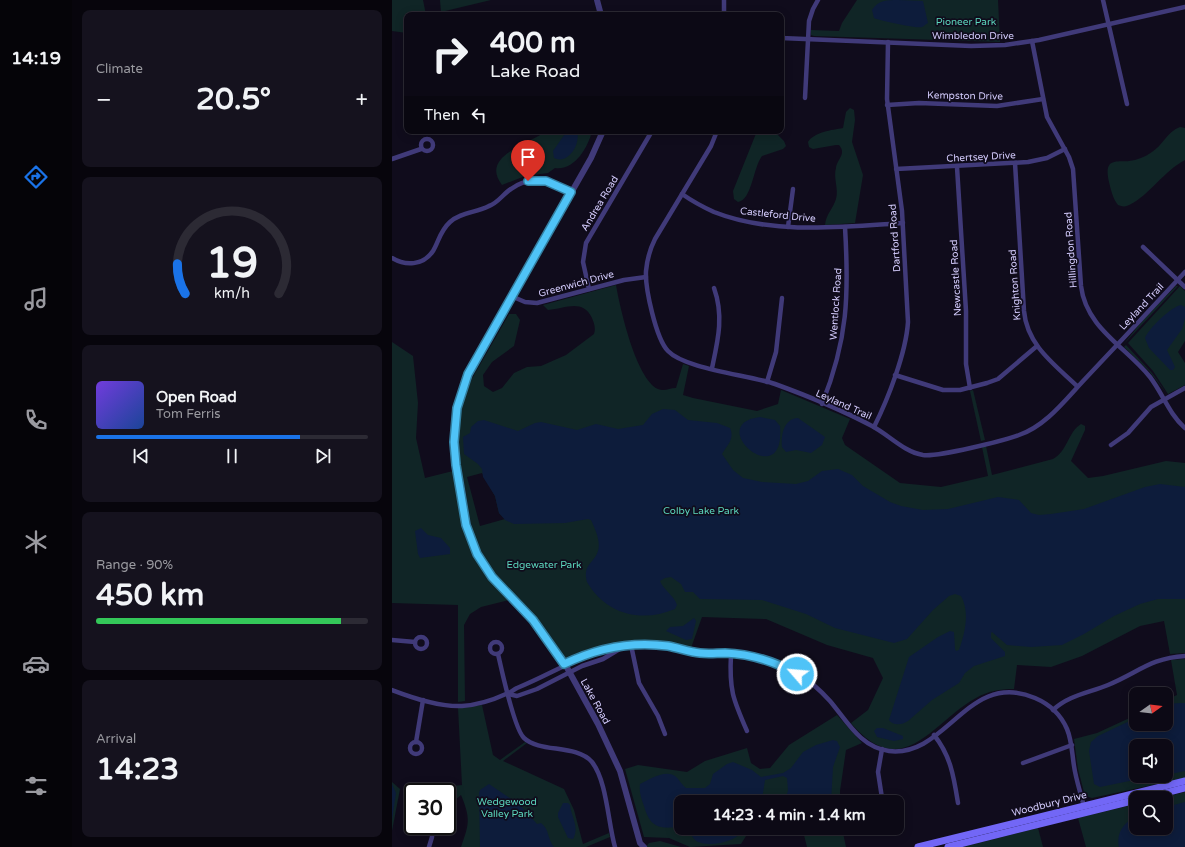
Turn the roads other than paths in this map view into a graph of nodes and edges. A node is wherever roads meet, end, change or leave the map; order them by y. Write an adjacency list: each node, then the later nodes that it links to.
1 (597, 0): 6 (street)
2 (724, 0): 7 (street)
3 (817, 0): 10 (street)
4 (1103, 0): 8 (street)
5 (1185, 7): 8 (street, Wimbledon Drive)
6 (600, 12)
7 (724, 12)
8 (1109, 24): 11 (street, Wimbledon Drive); 15 (street)
9 (784, 38): 10 (street, Wimbledon Drive)
10 (808, 39): 12 (street, Wimbledon Drive); 13 (street)
11 (1032, 41): 12 (street, Wimbledon Drive); 14 (street, Hillingdon Road)
12 (888, 42): 16 (street, Dartford Road)
13 (805, 98)
14 (1042, 99): 16 (street, Kempston Drive); 21 (street, Hillingdon Road)
15 (1127, 104)
16 (887, 105): 25 (street, Dartford Road)
17 (602, 134): 27 (street, Lake Road)
18 (650, 134): 39 (street, Andrea Road)
19 (716, 134): 28 (street, Leyland Trail)
20 (421, 149): 22 (street)
21 (1064, 149): 23 (street, Chertsey Drive); 42 (street, Hillingdon Road)
22 (392, 159)
23 (1015, 163): 24 (street, Chertsey Drive); 43 (street, Knighton Road)
24 (957, 167): 25 (street, Chertsey Drive); 48 (street, Newcastle Road)
25 (896, 169): 29 (street, Dartford Road)
26 (793, 188): 30 (street)
27 (571, 192): 33 (street); 40 (street, Lake Road)
28 (682, 194): 30 (street, Castleford Drive); 35 (street, Leyland Trail)
29 (903, 223): 31 (street, Castleford Drive); 45 (street, Dartford Road)
30 (788, 227): 31 (street, Castleford Drive)
31 (845, 227): 51 (street, Wentlock Road)
32 (1143, 247): 36 (street)
33 (392, 258)
34 (1185, 272): 36 (street, Leyland Trail)
35 (646, 276): 39 (street, Greenwich Drive); 44 (street, Leyland Trail)
36 (1178, 280): 37 (street); 42 (street, Leyland Trail)
37 (1185, 287)
38 (714, 288): 44 (street)
39 (589, 289): 40 (street, Greenwich Drive)
40 (511, 296): 62 (street, Lake Road)
41 (782, 298): 46 (street)
42 (1118, 345): 47 (street, Leyland Trail); 50 (street, Hillingdon Road)
43 (1037, 346): 47 (street, Knighton Road); 48 (street)
44 (712, 368): 46 (street, Leyland Trail)
45 (894, 375): 48 (street); 52 (street, Dartford Road)
46 (767, 382): 51 (street, Leyland Trail)
47 (1078, 386): 52 (street, Leyland Trail)
48 (970, 388)
49 (1185, 388): 50 (street)
50 (1164, 400): 53 (street, Hillingdon Road); 54 (street)
51 (822, 404): 52 (street, Leyland Trail)
52 (874, 427)
53 (1185, 428)
54 (1111, 445)
55 (392, 640): 56 (street)
56 (415, 642)
57 (631, 645): 58 (street); 60 (street); 69 (street)
58 (623, 647): 62 (street); 63 (street)
59 (498, 654): 65 (street)
60 (731, 654): 68 (street); 73 (street)
61 (1185, 656): 67 (street)
62 (564, 664): 63 (street, Lake Road); 65 (street)
63 (569, 673): 65 (street); 84 (street, Lake Road)
64 (392, 690): 66 (street)
65 (508, 694): 66 (street); 86 (street)
66 (423, 700): 71 (street)
67 (1053, 710): 70 (street); 72 (street)
68 (748, 731)
69 (665, 734)
70 (934, 735): 73 (street); 80 (street)
71 (416, 742)
72 (1072, 745): 74 (street); 81 (street)
73 (882, 750): 78 (street)
74 (1024, 763)
75 (1185, 781): 81 (main road, Woodbury Drive)
76 (1185, 788): 77 (main road)
77 (1173, 791)
78 (882, 795)
79 (1129, 802): 82 (main road, Woodbury Drive)
80 (958, 803)
81 (1083, 805): 82 (street); 87 (main road, Woodbury Drive)
82 (1085, 813): 88 (main road, Woodbury Drive)
83 (432, 835): 85 (street)
84 (641, 846)
85 (429, 847)
86 (615, 847)
87 (918, 847)
88 (948, 847)

